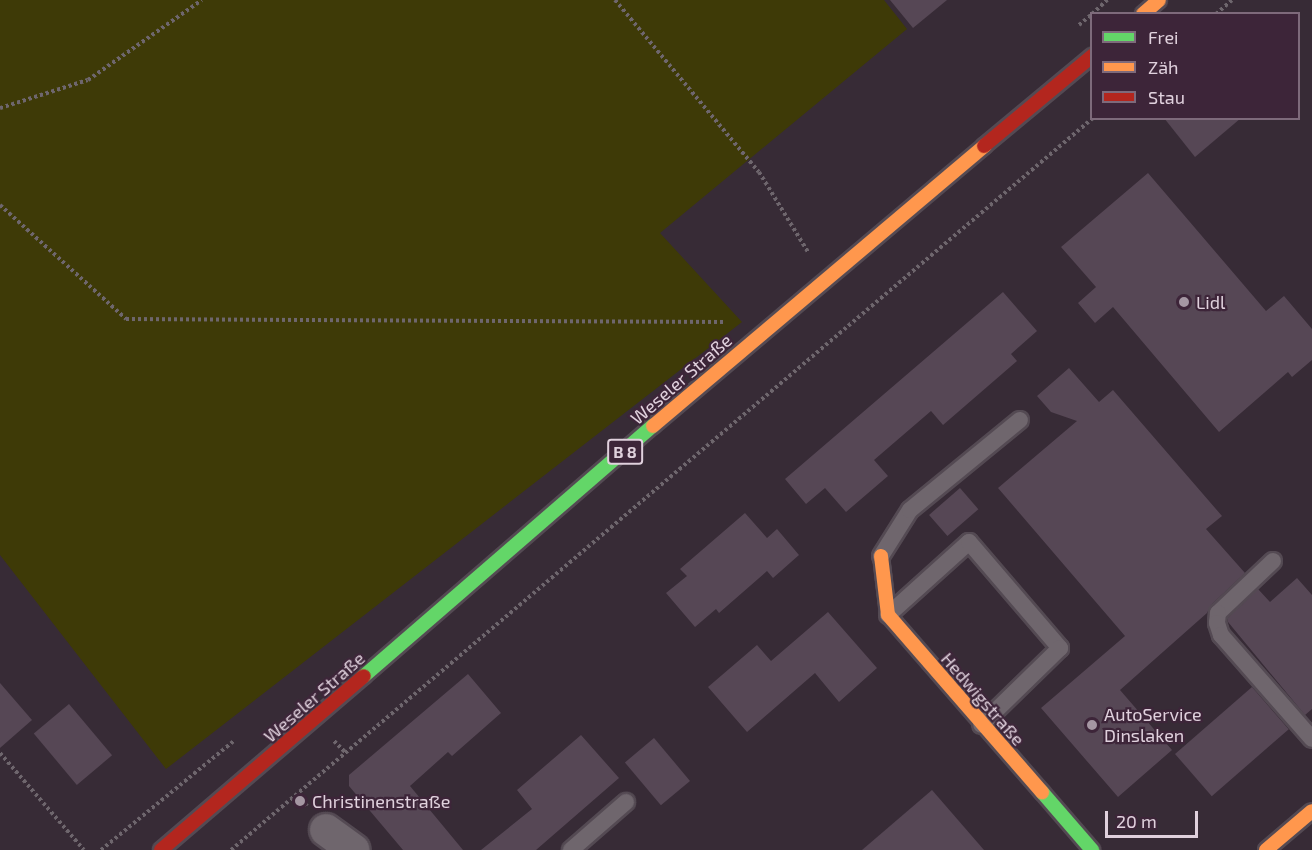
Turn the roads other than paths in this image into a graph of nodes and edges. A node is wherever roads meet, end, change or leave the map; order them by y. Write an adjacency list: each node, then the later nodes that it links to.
1 (1160, 0): 2 (main road)
2 (1145, 12)
3 (1090, 58): 13 (main road, Weseler Straße / B 8)
4 (1020, 420): 5 (lane)
5 (881, 556): 7 (main road)
6 (1273, 561): 9 (lane)
7 (888, 615): 8 (main road, Hedwigstraße); 8 (lane)
8 (981, 725): 16 (main road, Hedwigstraße)
9 (1312, 739)
10 (626, 802): 15 (lane)
11 (1312, 811): 17 (main road)
12 (326, 831): 14 (street)
13 (161, 850)
14 (354, 850)
15 (571, 850)
16 (1092, 850)
17 (1266, 850)

